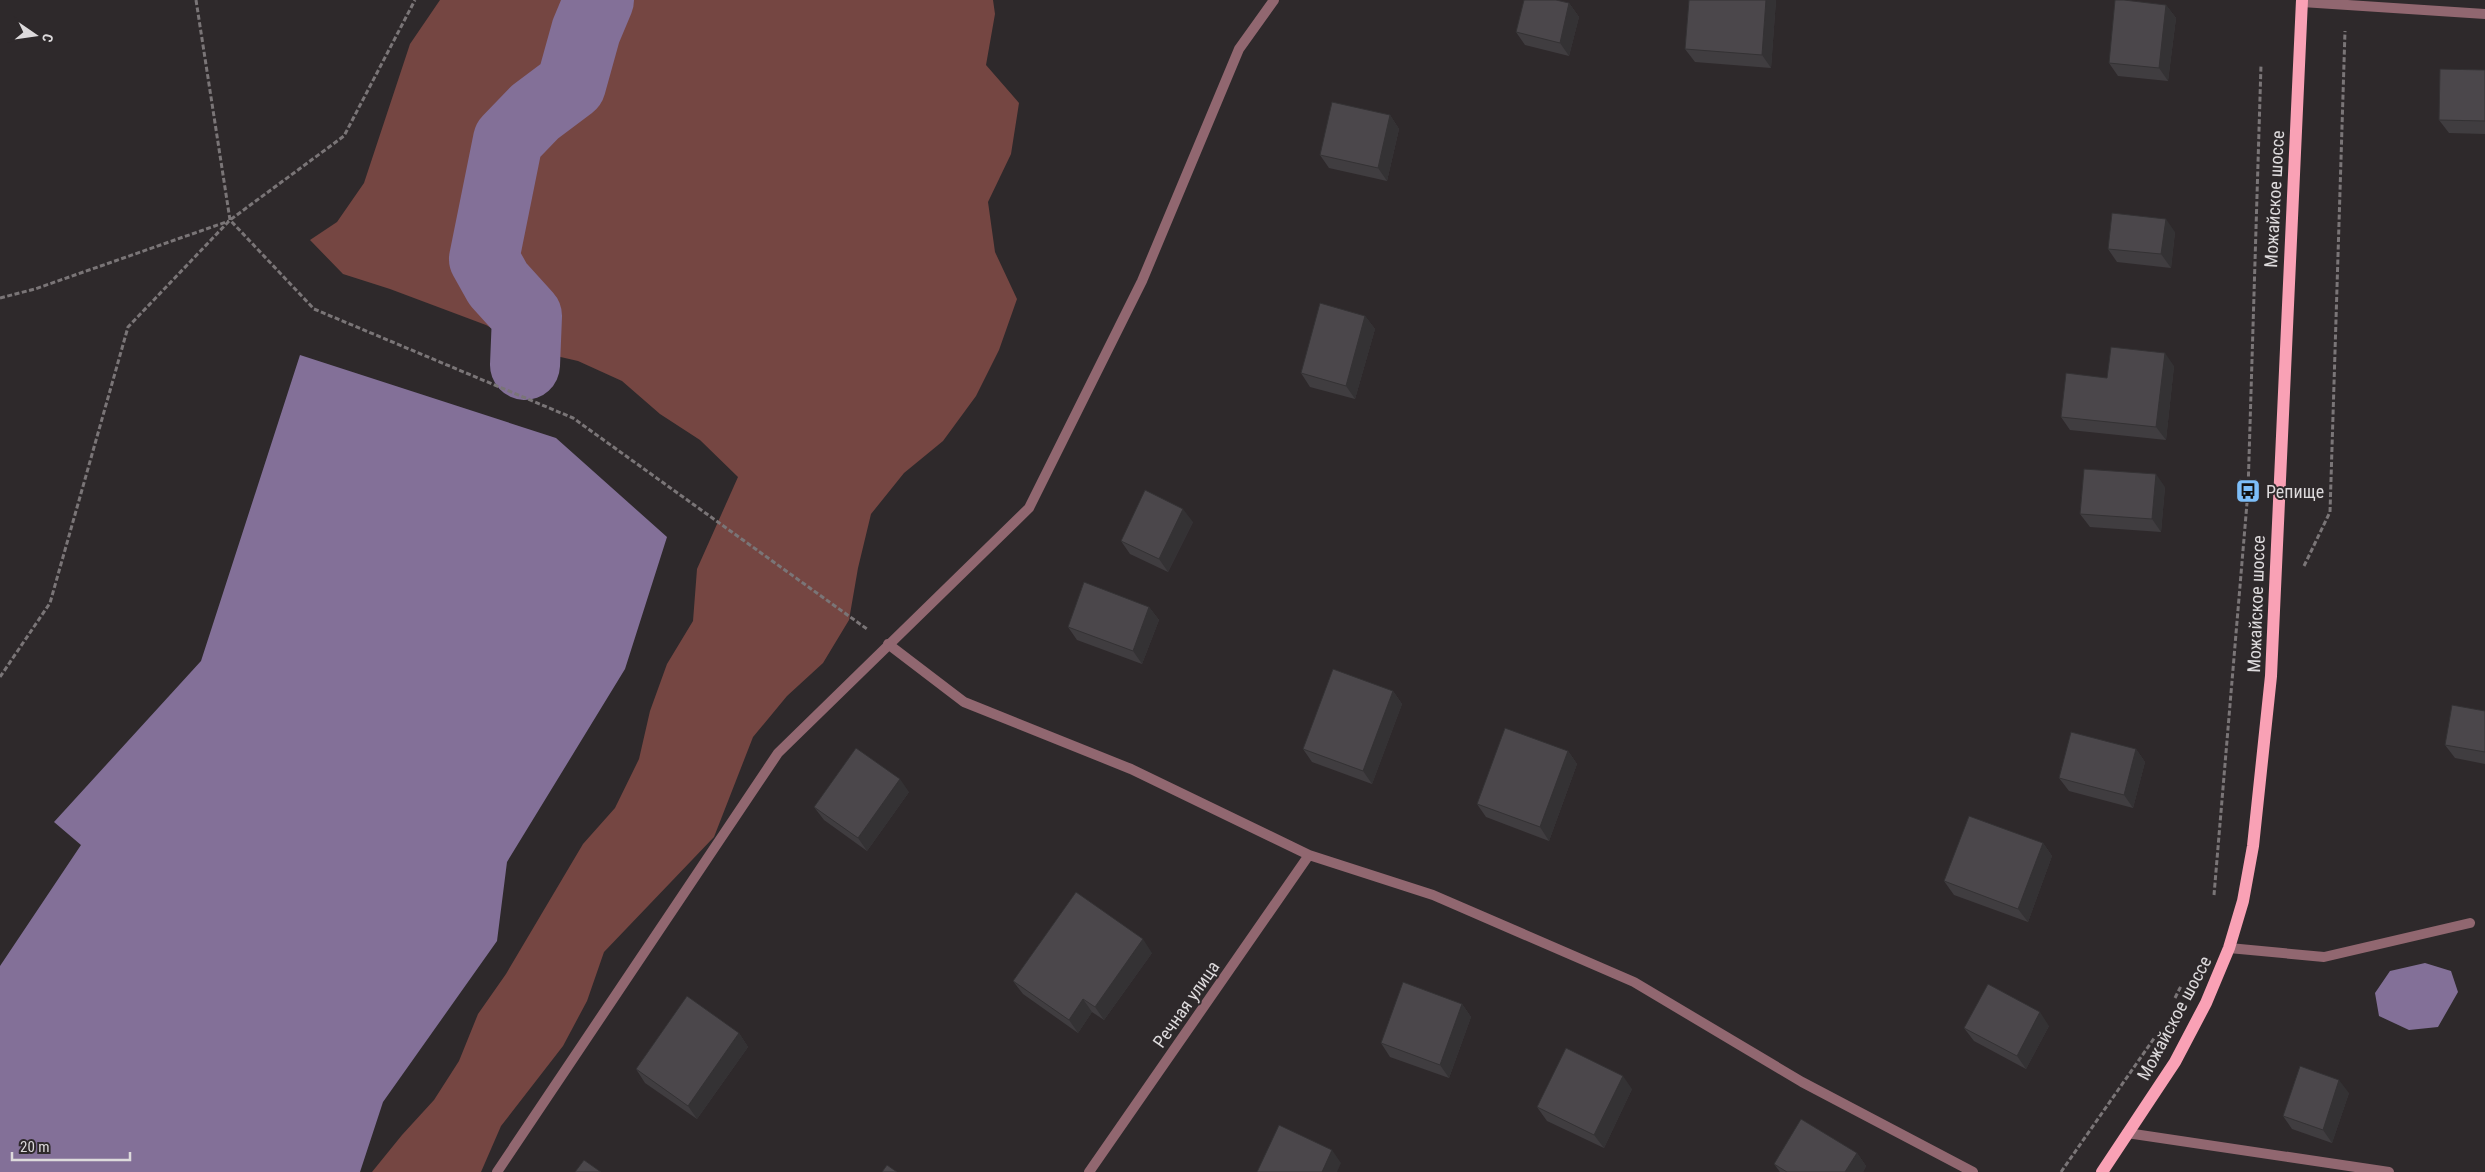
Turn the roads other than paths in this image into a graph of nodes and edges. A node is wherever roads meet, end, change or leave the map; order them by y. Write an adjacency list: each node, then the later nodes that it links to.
1 (1274, 0): 4 (street)
2 (2302, 1): 3 (street); 7 (main road, Можайское шоссе)
3 (2485, 14)
4 (888, 644): 5 (street); 9 (street)
5 (1309, 855): 10 (street, Речная улица); 11 (street)
6 (2470, 923): 7 (street)
7 (2229, 948): 8 (main road, Можайское шоссе)
8 (2127, 1133): 12 (main road, Можайское шоссе); 13 (street)
9 (498, 1172)
10 (1089, 1172)
11 (1973, 1172)
12 (2102, 1172)
13 (2389, 1172)

